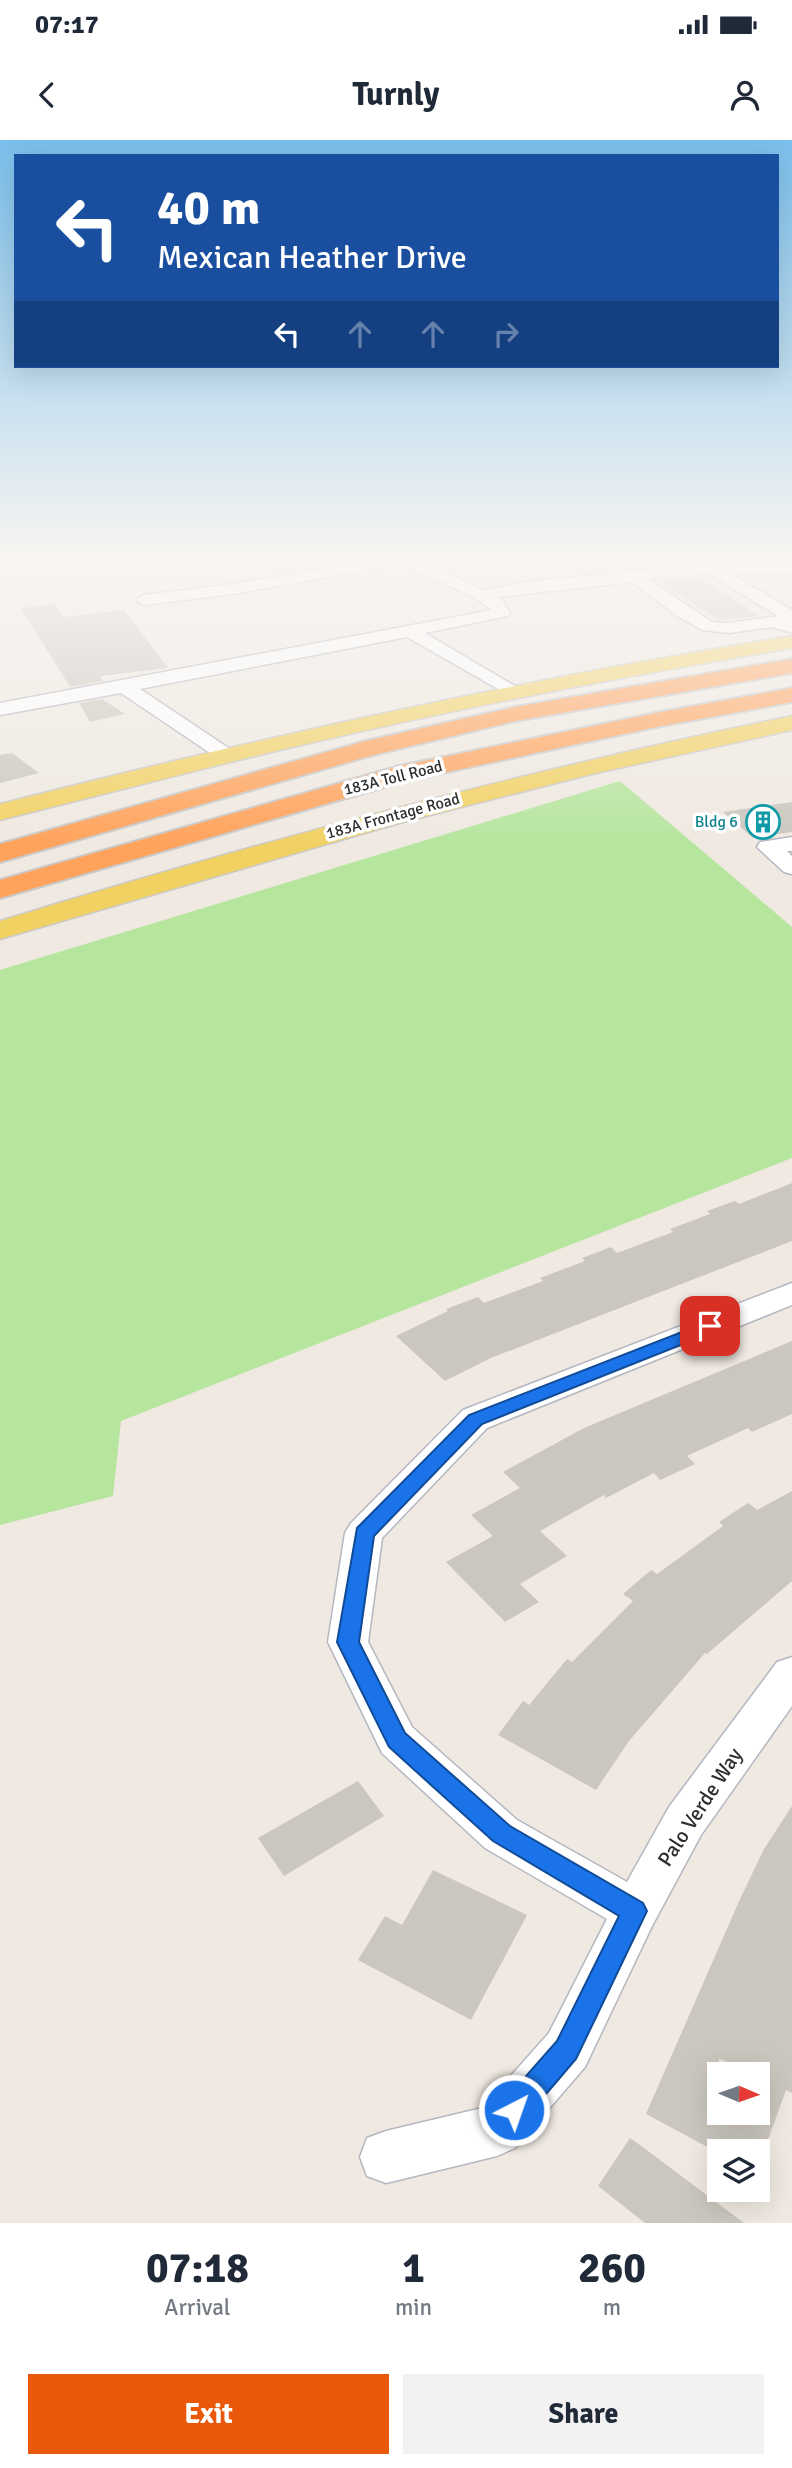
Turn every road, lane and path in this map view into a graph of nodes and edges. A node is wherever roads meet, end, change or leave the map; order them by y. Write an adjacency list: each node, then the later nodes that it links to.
1 (306, 652): 7 (street)
2 (445, 652): 8 (street)
3 (733, 652): 5 (main road)
4 (771, 652): 5 (highway)
5 (671, 663): 8 (main road)
6 (792, 666): 16 (highway, 183A Toll Road)
7 (125, 687): 10 (street); 13 (street)
8 (512, 692): 13 (main road)
9 (792, 695): 18 (highway, 183A Toll Road)
10 (0, 709)
11 (792, 713): 19 (highway)
12 (792, 723): 20 (main road, 183A Frontage Road)
13 (226, 755): 14 (main road)
14 (0, 812)
15 (792, 844): 17 (street)
16 (0, 853)
17 (792, 867)
18 (0, 889)
19 (0, 905)
20 (0, 930)
21 (792, 1293): 23 (street)
22 (792, 1674): 23 (street, Palo Verde Way)
23 (635, 1911): 24 (street, Palo Verde Way)
24 (386, 2157)

